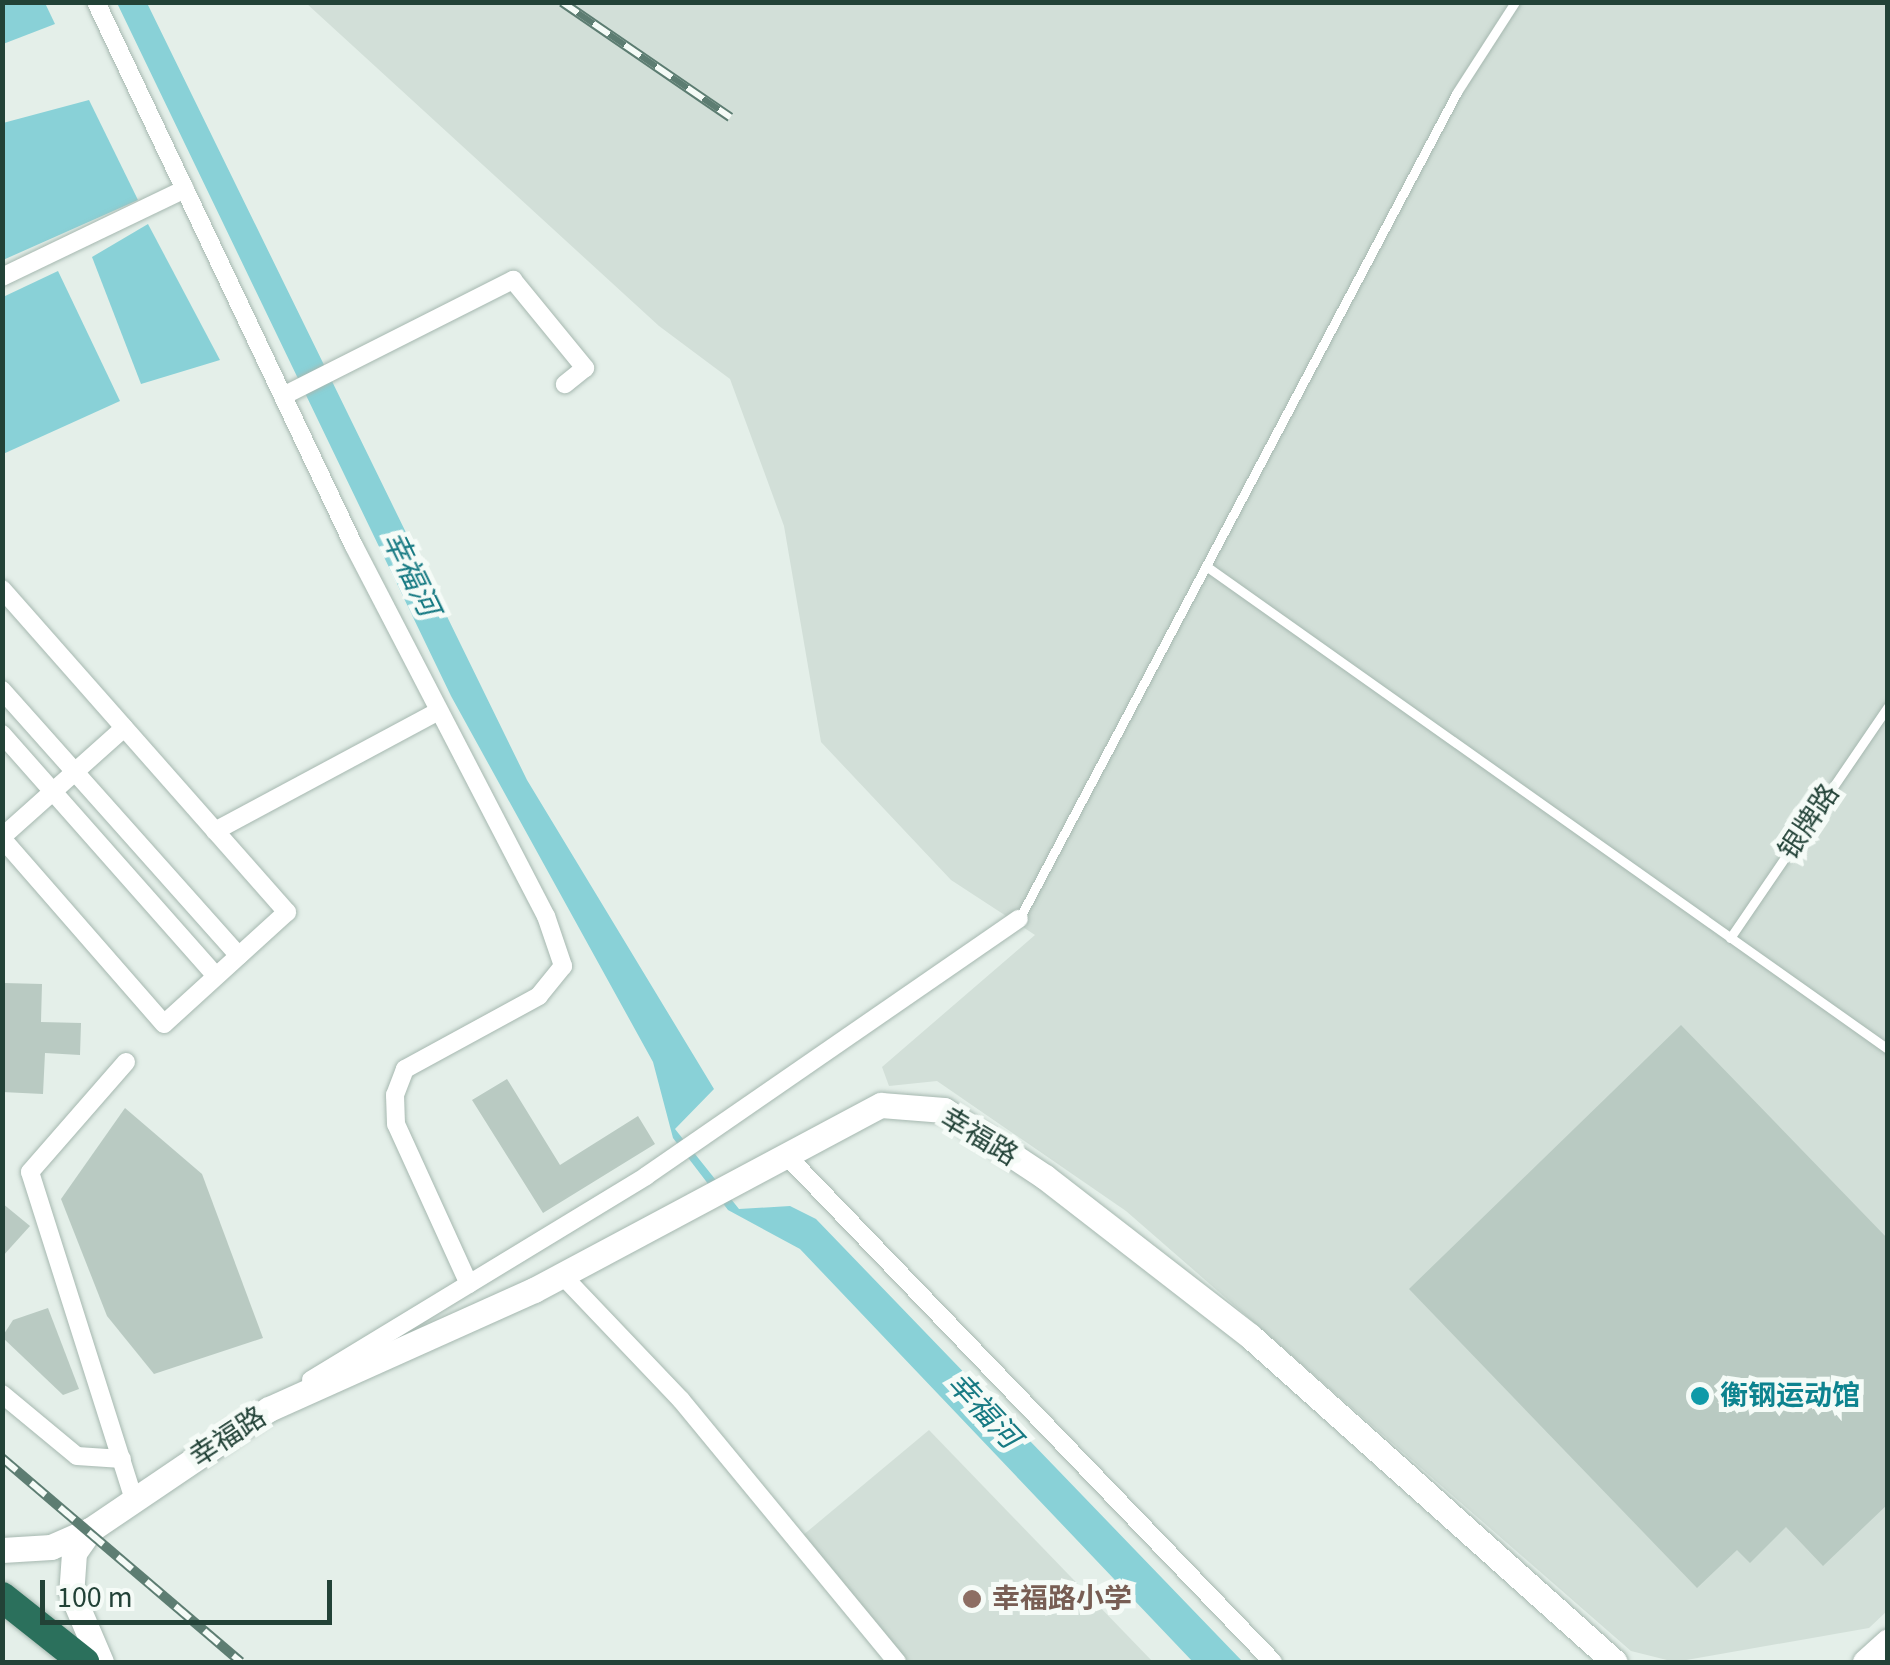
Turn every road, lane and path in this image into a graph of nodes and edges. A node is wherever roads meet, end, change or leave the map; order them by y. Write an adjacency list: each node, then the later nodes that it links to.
1 (96, 2): 3 (street)
2 (1515, 2): 7 (lane)
3 (185, 189): 4 (street); 6 (street)
4 (2, 276)
5 (565, 384): 6 (street)
6 (283, 396): 11 (street)
7 (1206, 566): 18 (lane); 19 (lane)
8 (2, 590): 12 (street)
9 (2, 690): 14 (street)
10 (1888, 706): 19 (lane, 银牌路)
11 (437, 712): 16 (street); 26 (street)
12 (124, 728): 14 (street); 16 (street)
13 (2, 734): 15 (street)
14 (75, 772): 15 (street); 20 (street)
15 (53, 792): 17 (street); 21 (street)
16 (215, 831): 20 (street)
17 (2, 838): 21 (street)
18 (1018, 920): 26 (street)
19 (1730, 938): 22 (lane)
20 (238, 956): 21 (street)
21 (216, 976)
22 (1888, 1049)
23 (126, 1062): 29 (street)
24 (786, 1156): 25 (street, 幸福路); 38 (street); 39 (street, 幸福路)
25 (562, 1275): 28 (street, 幸福路); 37 (street)
26 (469, 1284): 28 (street)
27 (2, 1394): 29 (street)
28 (269, 1409): 30 (street, 幸福路)
29 (122, 1460): 30 (street)
30 (134, 1500): 31 (street, 幸福路)
31 (90, 1530): 32 (street, 幸福路); 36 (street)
32 (2, 1550)
33 (2, 1597): 35 (highway)
34 (1888, 1641): 40 (street)
35 (84, 1662)
36 (101, 1662)
37 (897, 1662)
38 (1273, 1662)
39 (1616, 1662)
40 (1866, 1662)

